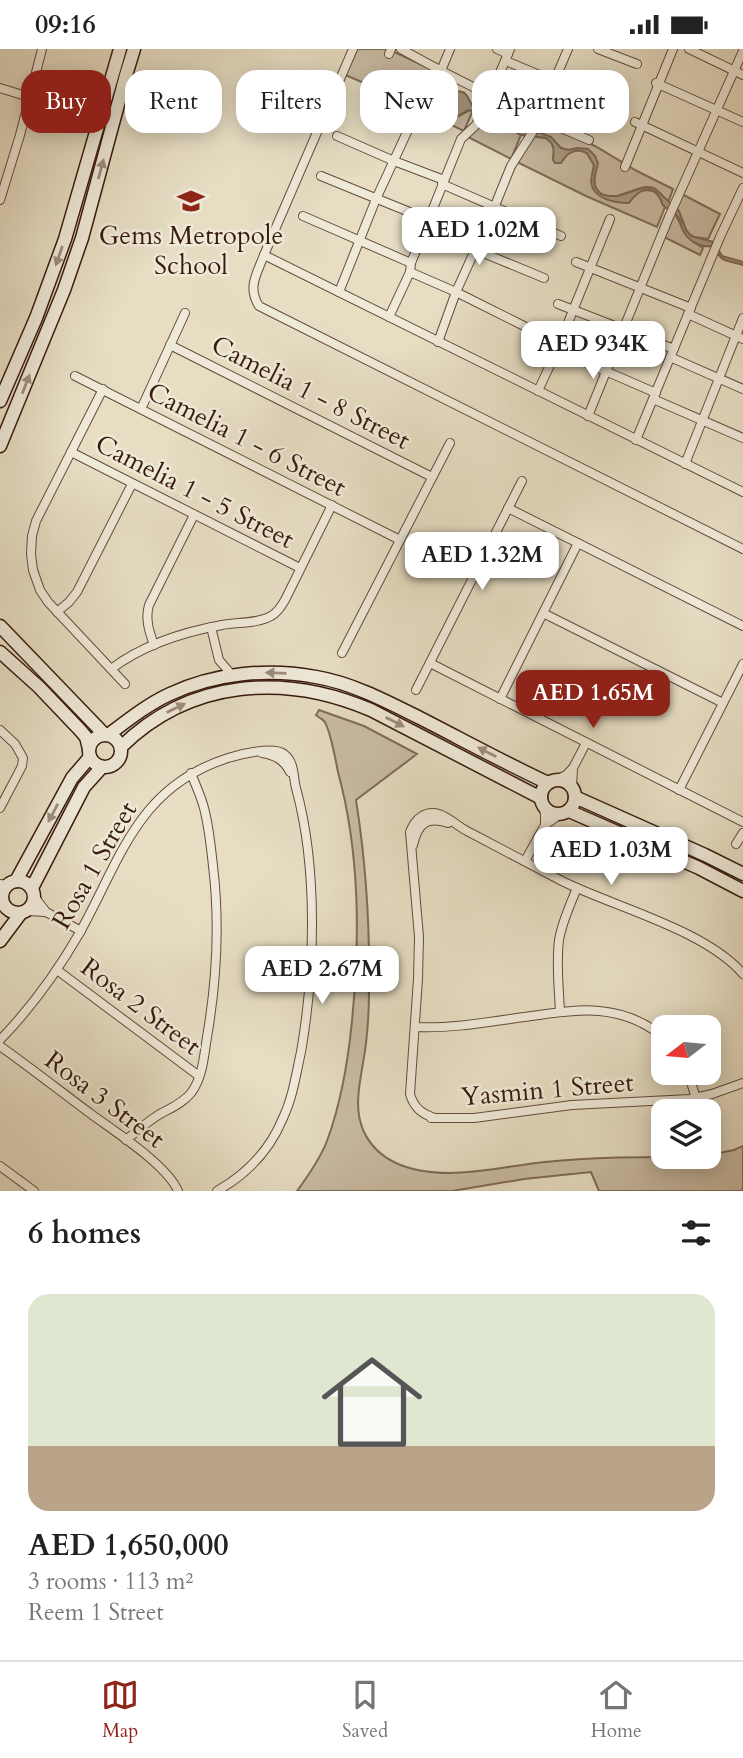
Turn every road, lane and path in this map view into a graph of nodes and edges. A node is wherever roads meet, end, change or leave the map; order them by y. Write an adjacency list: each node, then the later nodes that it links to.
1 (42, 49): 15 (street)
2 (120, 49): 81 (street, one-way to 81)
3 (134, 49): 88 (street, one-way to 3)
4 (353, 49): 52 (street)
5 (401, 49): 16 (street)
6 (450, 49): 17 (street)
7 (497, 49): 13 (street)
8 (568, 49): 19 (street)
9 (598, 49): 14 (street)
10 (673, 49): 21 (street)
11 (689, 49): 20 (street)
12 (743, 51): 20 (street)
13 (508, 55): 18 (street)
14 (637, 64)
15 (36, 70)
16 (433, 70)
17 (441, 70)
18 (536, 70)
19 (559, 70)
20 (739, 73): 24 (street)
21 (656, 83): 24 (street); 27 (street)
22 (0, 88): 23 (street)
23 (21, 95)
24 (716, 110): 26 (street); 34 (street)
25 (21, 120): 37 (street)
26 (743, 122)
27 (639, 124): 34 (street); 36 (street)
28 (472, 128): 40 (street)
29 (407, 133): 35 (street)
30 (532, 133): 44 (street)
31 (572, 133): 33 (street)
32 (337, 136): 35 (street)
33 (589, 140)
34 (698, 152): 38 (street); 57 (street)
35 (394, 161): 40 (street); 42 (street)
36 (625, 167)
37 (4, 170): 43 (street)
38 (743, 173)
39 (321, 176): 42 (street)
40 (443, 182): 44 (street); 47 (street)
41 (743, 188): 62 (street)
42 (376, 199): 47 (street); 50 (street)
43 (0, 200)
44 (494, 208): 49 (street); 51 (street)
45 (303, 216): 50 (street)
46 (610, 219): 55 (street)
47 (429, 220): 48 (street)
48 (425, 231): 51 (street); 54 (street)
49 (561, 236)
50 (360, 241): 54 (street); 58 (street)
51 (475, 250): 56 (street); 59 (street)
52 (264, 255): 58 (street); 100 (street)
53 (576, 261): 55 (street)
54 (411, 267): 59 (street); 64 (street)
55 (591, 267): 57 (street); 61 (street)
56 (544, 278)
57 (641, 288): 62 (street); 67 (street)
58 (339, 292): 64 (street)
59 (456, 292): 66 (street); 69 (street)
60 (558, 304): 61 (street)
61 (573, 309): 67 (street); 72 (street)
62 (689, 311): 68 (street); 73 (street)
63 (185, 313): 71 (street, Camelia 1 - 8 Street)
64 (389, 317): 69 (street)
65 (743, 318): 68 (street)
66 (524, 326)
67 (624, 329): 73 (street); 74 (street)
68 (739, 338): 76 (street)
69 (438, 342): 79 (street)
70 (541, 343): 72 (street)
71 (170, 345): 82 (street, Camelia 1 - 8 Street); 91 (street, Camelia 1 - 8 Street)
72 (557, 349): 74 (street); 79 (street)
73 (672, 353): 76 (street); 80 (street)
74 (607, 371): 80 (street); 83 (street)
75 (75, 376): 77 (street, Camelia 1 - 6 Street)
76 (719, 379): 78 (street); 84 (street)
77 (103, 389): 82 (street, Camelia 1 - 6 Street); 89 (street)
78 (743, 389)
79 (538, 391): 83 (street)
80 (654, 396): 84 (street); 86 (street)
81 (0, 401)
82 (141, 409): 95 (street, Camelia 1 - 6 Street)
83 (588, 416): 86 (street)
84 (702, 420): 85 (street); 90 (street)
85 (743, 438)
86 (636, 440): 90 (street)
87 (450, 443): 91 (street)
88 (0, 446)
89 (71, 452): 93 (street, Camelia 1 - 5 Street); 102 (street)
90 (685, 464): 94 (street)
91 (432, 477): 98 (street)
92 (522, 481): 96 (street)
93 (132, 484): 97 (street, Camelia 1 - 5 Street); 102 (street)
94 (743, 492)
95 (332, 506): 98 (street, Camelia 1 - 6 Street); 101 (street)
96 (508, 508): 99 (street); 111 (street)
97 (194, 515): 101 (street, Camelia 1 - 5 Street); 107 (street)
98 (400, 540): 109 (street)
99 (578, 543): 103 (street); 105 (street)
100 (743, 548)
101 (300, 568): 106 (street)
102 (57, 612): 113 (street)
103 (543, 613): 121 (street); 122 (street)
104 (0, 626): 115 (street)
105 (743, 626)
106 (211, 627): 107 (street); 110 (street)
107 (154, 645): 113 (street)
108 (0, 652): 118 (street)
109 (342, 653)
110 (217, 654): 114 (street); 116 (street)
111 (430, 663): 119 (street); 121 (street)
112 (743, 664): 122 (street)
113 (111, 669): 117 (street)
114 (232, 675): 116 (street); 132 (street, one-way to 114)
115 (49, 677): 118 (street); 120 (street)
116 (209, 680): 125 (street)
117 (125, 684)
118 (39, 687): 123 (street)
119 (416, 691)
120 (66, 696): 123 (street); 125 (street)
121 (500, 699): 126 (street)
122 (723, 703): 133 (street)
123 (56, 705): 128 (street)
124 (0, 730): 136 (street)
125 (106, 734): 127 (street); 128 (street)
126 (586, 743): 130 (street); 133 (street)
127 (121, 747): 129 (street); 135 (street, one-way to 135)
128 (90, 753): 129 (street); 147 (street, one-way to 147)
129 (102, 767): 146 (street)
130 (573, 768): 132 (street); 134 (street)
131 (191, 773): 150 (street, Rosa 1 Street); 159 (street); 167 (street, Rosa 1 Street)
132 (552, 781): 134 (street); 135 (street)
133 (679, 790): 138 (street)
134 (574, 792): 137 (street); 143 (street)
135 (542, 802): 137 (street); 139 (street)
136 (0, 808)
137 (564, 813): 139 (street); 145 (street)
138 (743, 822)
139 (545, 825): 142 (street)
140 (743, 833): 141 (street)
141 (736, 844)
142 (526, 861): 144 (street, Yasmin 1 Street); 155 (street, Yasmin 1 Street)
143 (743, 874)
144 (577, 888): 153 (street, Yasmin 1 Street); 154 (street)
145 (743, 891)
146 (33, 892): 147 (street); 148 (street); 149 (street)
147 (4, 894): 148 (street)
148 (24, 912): 149 (street); 151 (street)
149 (46, 912): 150 (street)
150 (81, 930): 152 (street, Rosa 1 Street)
151 (0, 941)
152 (57, 970): 157 (street, Rosa 1 Street); 159 (street, Rosa 2 Street)
153 (743, 974)
154 (561, 1012): 155 (street); 156 (street)
155 (415, 1027): 162 (street, Yasmin 1 Street)
156 (651, 1028)
157 (0, 1040)
158 (0, 1046): 163 (street, Rosa 3 Street)
159 (200, 1076): 163 (street)
160 (743, 1083): 162 (street, Yasmin 1 Street)
161 (691, 1085): 162 (street)
162 (695, 1098)
163 (126, 1140): 166 (street, Rosa 3 Street)
164 (0, 1165): 165 (street)
165 (34, 1191)
166 (178, 1191)
167 (217, 1191)

